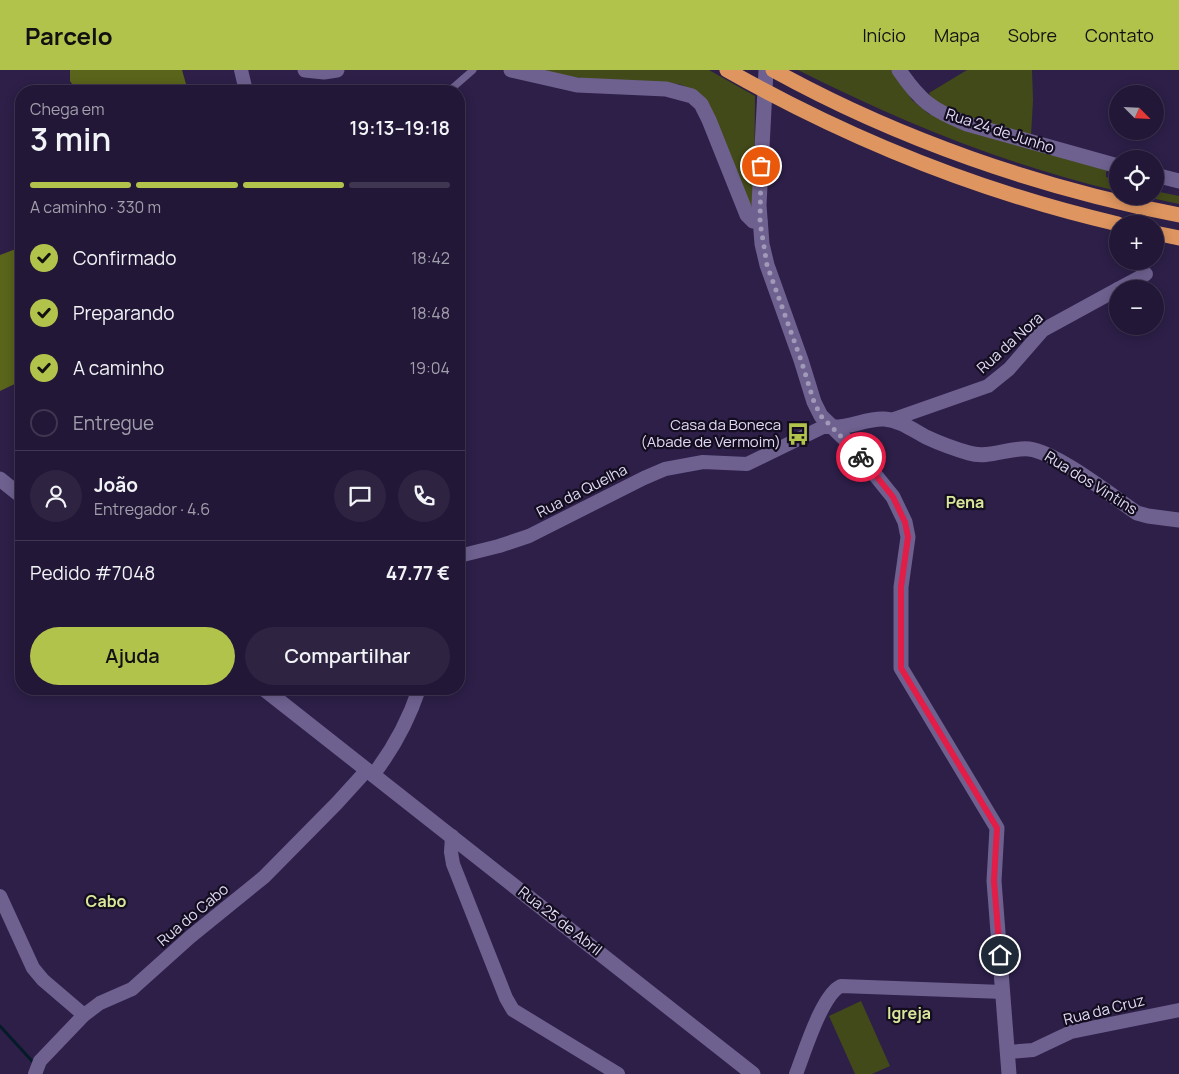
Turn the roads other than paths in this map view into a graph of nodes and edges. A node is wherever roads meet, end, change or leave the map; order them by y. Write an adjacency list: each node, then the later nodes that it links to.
1 (241, 70): 10 (street)
2 (305, 70): 3 (street)
3 (337, 70)
4 (473, 70): 11 (lane)
5 (511, 70): 16 (street)
6 (727, 70): 17 (highway)
7 (766, 70): 16 (street)
8 (773, 70): 15 (highway)
9 (898, 70): 12 (street, Rua 24 de Junho)
10 (244, 85)
11 (456, 85)
12 (1109, 163)
13 (1164, 177): 14 (street)
14 (1179, 181)
15 (1179, 215)
16 (760, 222): 24 (street)
17 (1109, 222)
18 (1164, 235): 19 (highway)
19 (1179, 238)
20 (1146, 274): 21 (street, Rua da Nora)
21 (1135, 280)
22 (1109, 294): 23 (street, Rua da Nora)
23 (891, 420): 24 (street, Rua dos Vintins); 27 (street, Rua dos Vintins)
24 (832, 427): 28 (street, Rua da Quelha); 34 (street)
25 (0, 479): 26 (street)
26 (15, 491)
27 (1179, 520)
28 (465, 554)
29 (272, 695): 31 (street, Rua 25 de Abril)
30 (417, 695): 31 (street)
31 (370, 772): 32 (street, Rua 25 de Abril); 36 (street, Rua do Cabo)
32 (452, 836): 39 (street); 40 (street, Rua 25 de Abril)
33 (0, 896): 36 (street)
34 (1003, 992): 37 (street); 41 (street)
35 (1179, 1010): 37 (street, Rua da Cruz)
36 (84, 1015): 38 (street, Rua do Cabo)
37 (1008, 1052): 42 (street)
38 (35, 1074)
39 (618, 1074)
40 (753, 1074)
41 (796, 1074)
42 (1010, 1074)

